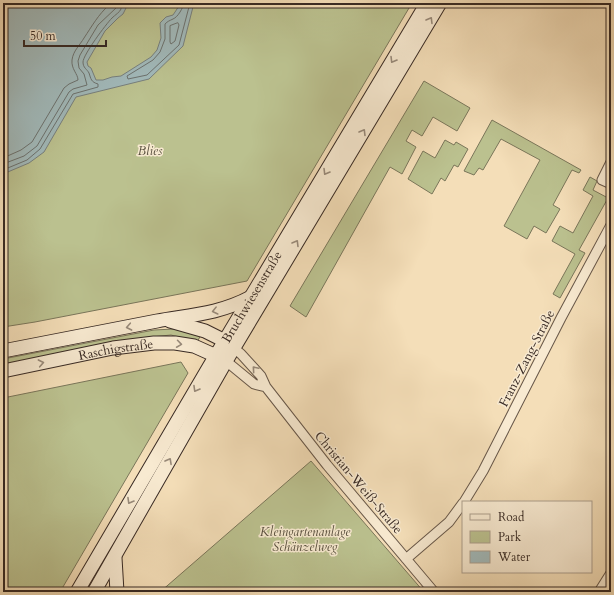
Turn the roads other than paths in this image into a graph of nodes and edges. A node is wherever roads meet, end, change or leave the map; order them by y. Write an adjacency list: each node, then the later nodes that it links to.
1 (427, 3): 6 (main road, Bruchwiesenstraße, one-way to 6)
2 (440, 3): 8 (main road, Bruchwiesenstraße, one-way to 2)
3 (611, 162): 4 (street)
4 (611, 184)
5 (611, 226): 13 (street, Franz-Zang-Straße)
6 (251, 297): 7 (main road, one-way to 7); 8 (main road, Bruchwiesenstraße)
7 (167, 320): 8 (main road, Raschigstraße); 9 (main road, Raschigstraße, one-way to 9)
8 (230, 344): 10 (main road, Bruchwiesenstraße); 12 (street, Christian-Weiß-Straße, one-way to 8)
9 (3, 351)
10 (221, 358): 11 (main road, Raschigstraße, one-way to 10); 12 (street, Christian-Weiß-Straße); 15 (main road, Bruchwiesenstraße, one-way to 10); 18 (main road, Bruchwiesenstraße, one-way to 18)
11 (3, 371)
12 (266, 387): 16 (street, Christian-Weiß-Straße)
13 (464, 501)
14 (462, 504): 16 (street, Franz-Zang-Straße)
15 (115, 558): 19 (main road, Bruchwiesenstraße); 20 (main road)
16 (406, 559): 21 (street, Christian-Weiß-Straße)
17 (611, 573): 22 (street)
18 (77, 592)
19 (94, 592)
20 (117, 592)
21 (434, 592)
22 (599, 592)

